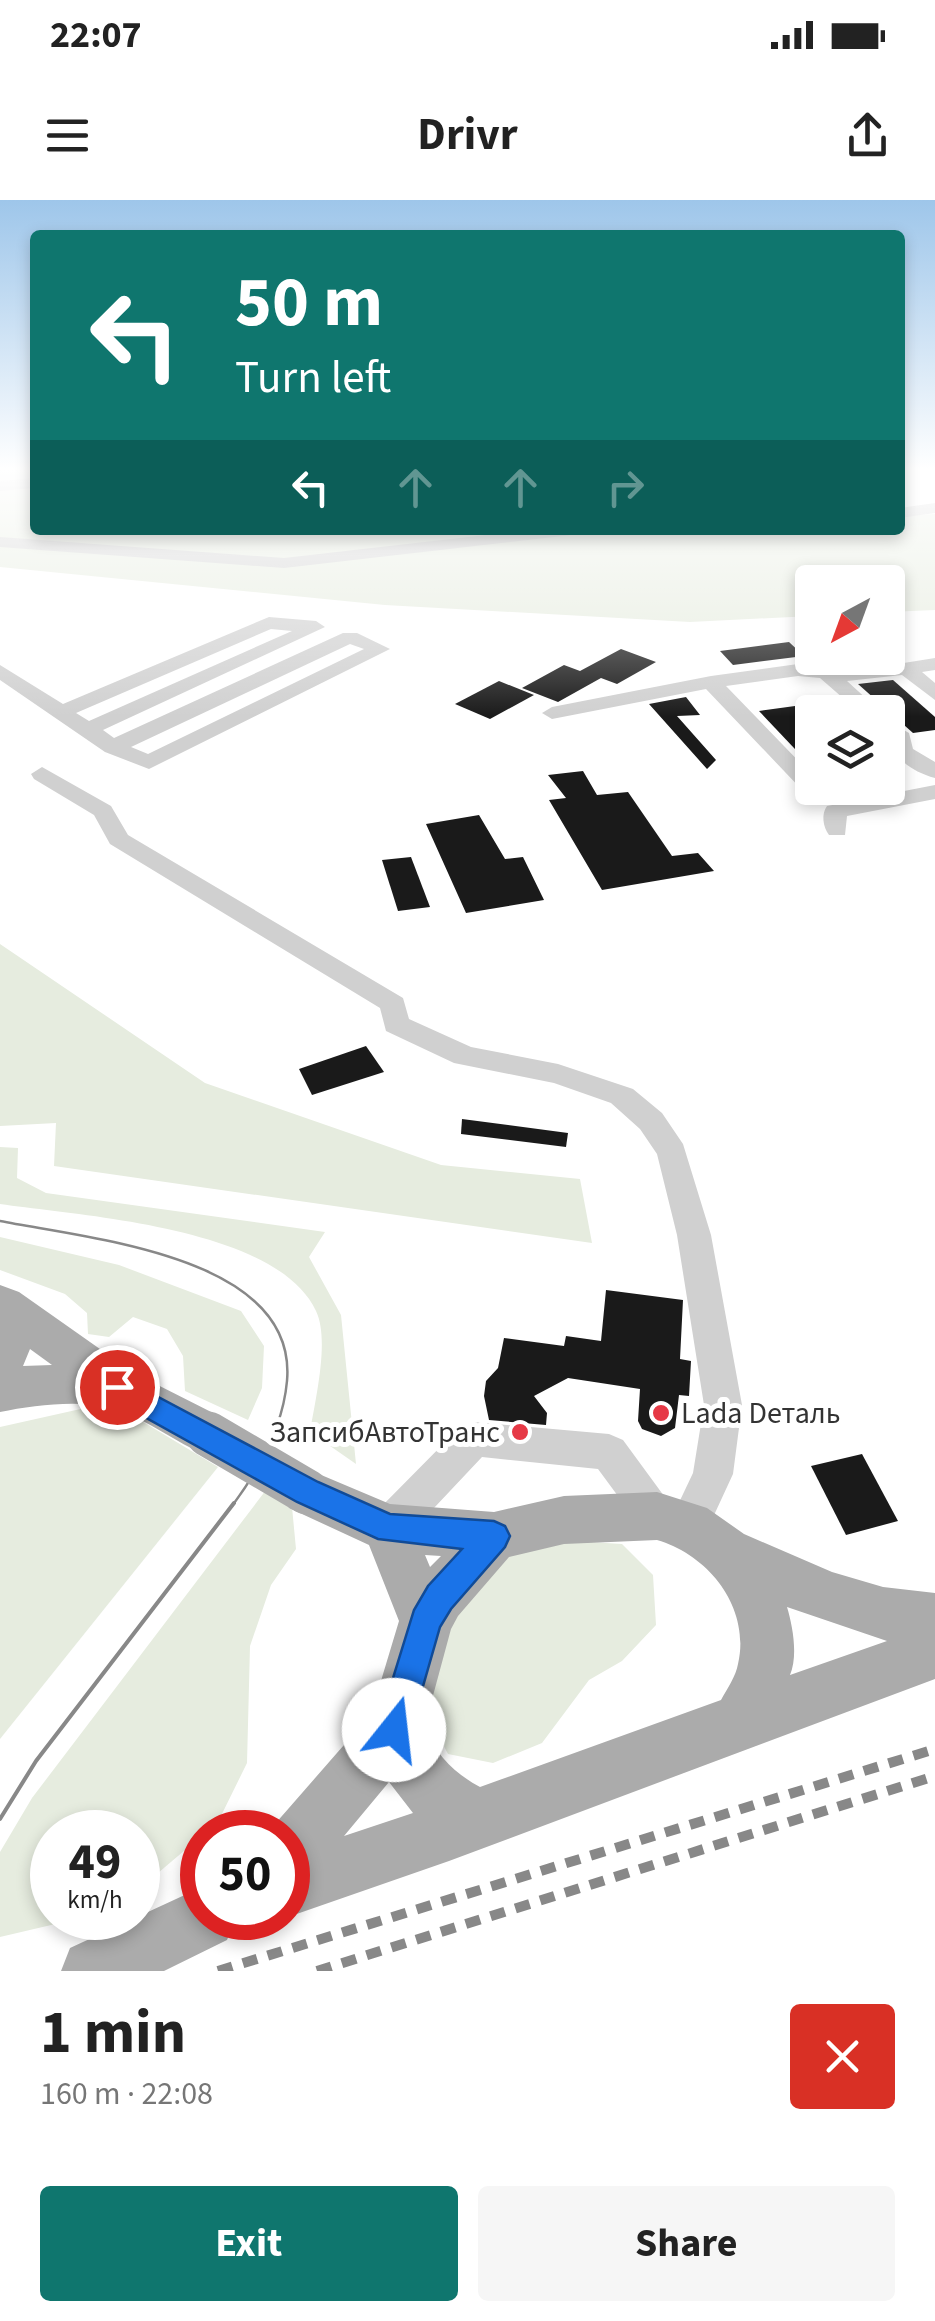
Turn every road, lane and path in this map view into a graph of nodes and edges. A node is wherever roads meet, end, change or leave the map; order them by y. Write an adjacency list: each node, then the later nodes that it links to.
1 (137, 552): 2 (street)
2 (383, 552)
3 (935, 664): 4 (street)
4 (906, 669): 10 (street)
5 (795, 670): 9 (street)
6 (0, 671): 12 (street)
7 (828, 675): 8 (street); 11 (street)
8 (867, 675)
9 (710, 682): 13 (street); 17 (street)
10 (935, 694)
11 (851, 695)
12 (60, 712): 14 (street); 14 (street)
13 (552, 713)
14 (86, 730): 15 (street)
15 (113, 747): 15 (street)
16 (905, 753): 18 (street)
17 (795, 769)
18 (935, 771)
19 (42, 774): 29 (street)
20 (935, 792): 21 (street)
21 (905, 800)
22 (826, 805): 23 (street)
23 (889, 805)
24 (2, 1304): 25 (main road); 26 (main road)
25 (0, 1367)
26 (117, 1387): 27 (main road); 28 (main road, bridge)
27 (0, 1392)
28 (388, 1528): 29 (street); 30 (main road); 32 (main road)
29 (690, 1530): 30 (main road); 31 (main road); 34 (main road)
30 (494, 1536): 32 (main road)
31 (935, 1620)
32 (426, 1621): 35 (main road)
33 (935, 1652): 34 (main road)
34 (741, 1721): 36 (main road)
35 (394, 1730): 36 (main road); 37 (main road)
36 (479, 1817): 38 (main road)
37 (310, 1830)
38 (310, 1878)
39 (180, 1930): 40 (main road)
40 (93, 1971)

